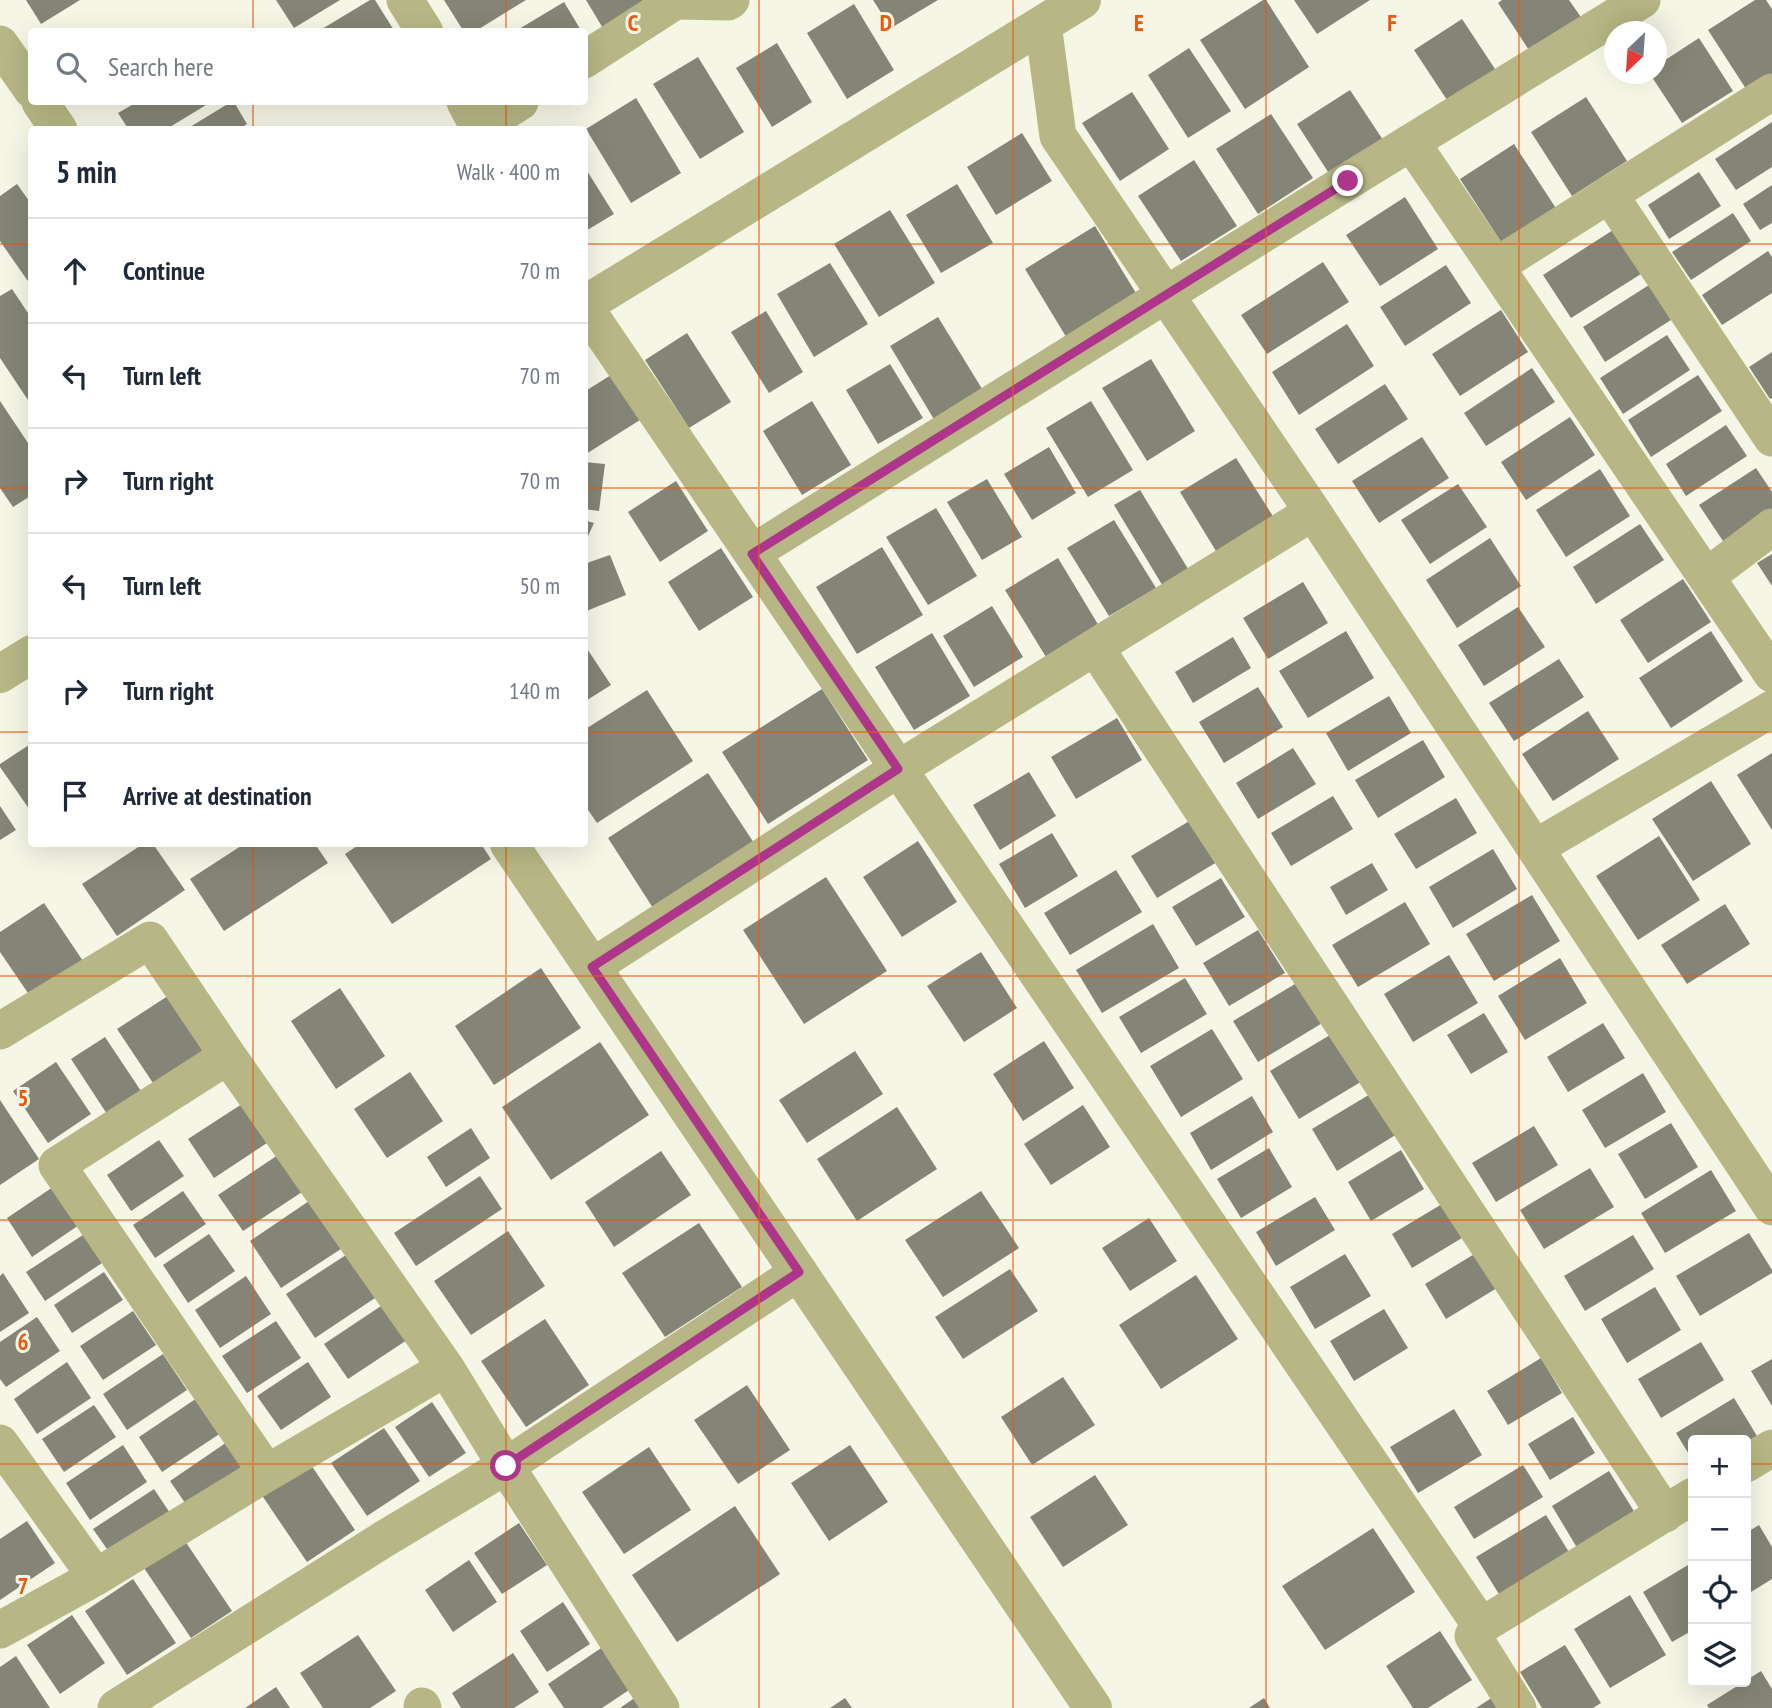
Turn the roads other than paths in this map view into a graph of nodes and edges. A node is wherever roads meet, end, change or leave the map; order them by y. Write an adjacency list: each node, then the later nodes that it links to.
1 (405, 0): 7 (street)
2 (731, 0): 5 (street)
3 (1082, 0): 6 (street)
4 (1642, 0): 16 (street)
5 (676, 1): 9 (street)
6 (1043, 24): 19 (street); 20 (street)
7 (422, 28)
8 (0, 44): 10 (street)
9 (588, 57)
10 (28, 84)
11 (1772, 92): 17 (street)
12 (42, 105): 15 (street)
13 (512, 105): 14 (street)
14 (475, 120)
15 (56, 126)
16 (1411, 142): 18 (street); 19 (street)
17 (1609, 194): 18 (street); 22 (street)
18 (1496, 266): 26 (street)
19 (1164, 296): 23 (street); 25 (street)
20 (588, 303)
21 (588, 311): 25 (street)
22 (1772, 438)
23 (1313, 512): 27 (street); 34 (street)
24 (1772, 527): 26 (street)
25 (752, 554): 32 (street)
26 (1706, 577): 30 (street)
27 (1095, 647): 32 (street); 46 (street)
28 (28, 656): 29 (street)
29 (0, 674)
30 (1772, 674)
31 (1772, 709): 34 (street)
32 (898, 769): 35 (street); 48 (street)
33 (511, 847): 35 (street)
34 (1535, 848): 38 (street)
35 (592, 967): 39 (street)
36 (0, 1031): 37 (street)
37 (228, 1056): 40 (street); 45 (street)
38 (1772, 1207)
39 (799, 1272): 44 (street); 52 (street)
40 (446, 1368): 44 (street); 45 (street)
41 (0, 1443): 47 (street)
42 (1772, 1448): 43 (street)
43 (1751, 1461)
44 (506, 1466): 50 (street); 51 (street)
45 (267, 1474): 47 (street)
46 (1679, 1505): 48 (street)
47 (96, 1577): 49 (street)
48 (1481, 1626): 53 (street)
49 (0, 1630)
50 (116, 1708)
51 (661, 1708)
52 (1093, 1708)
53 (1518, 1708)

